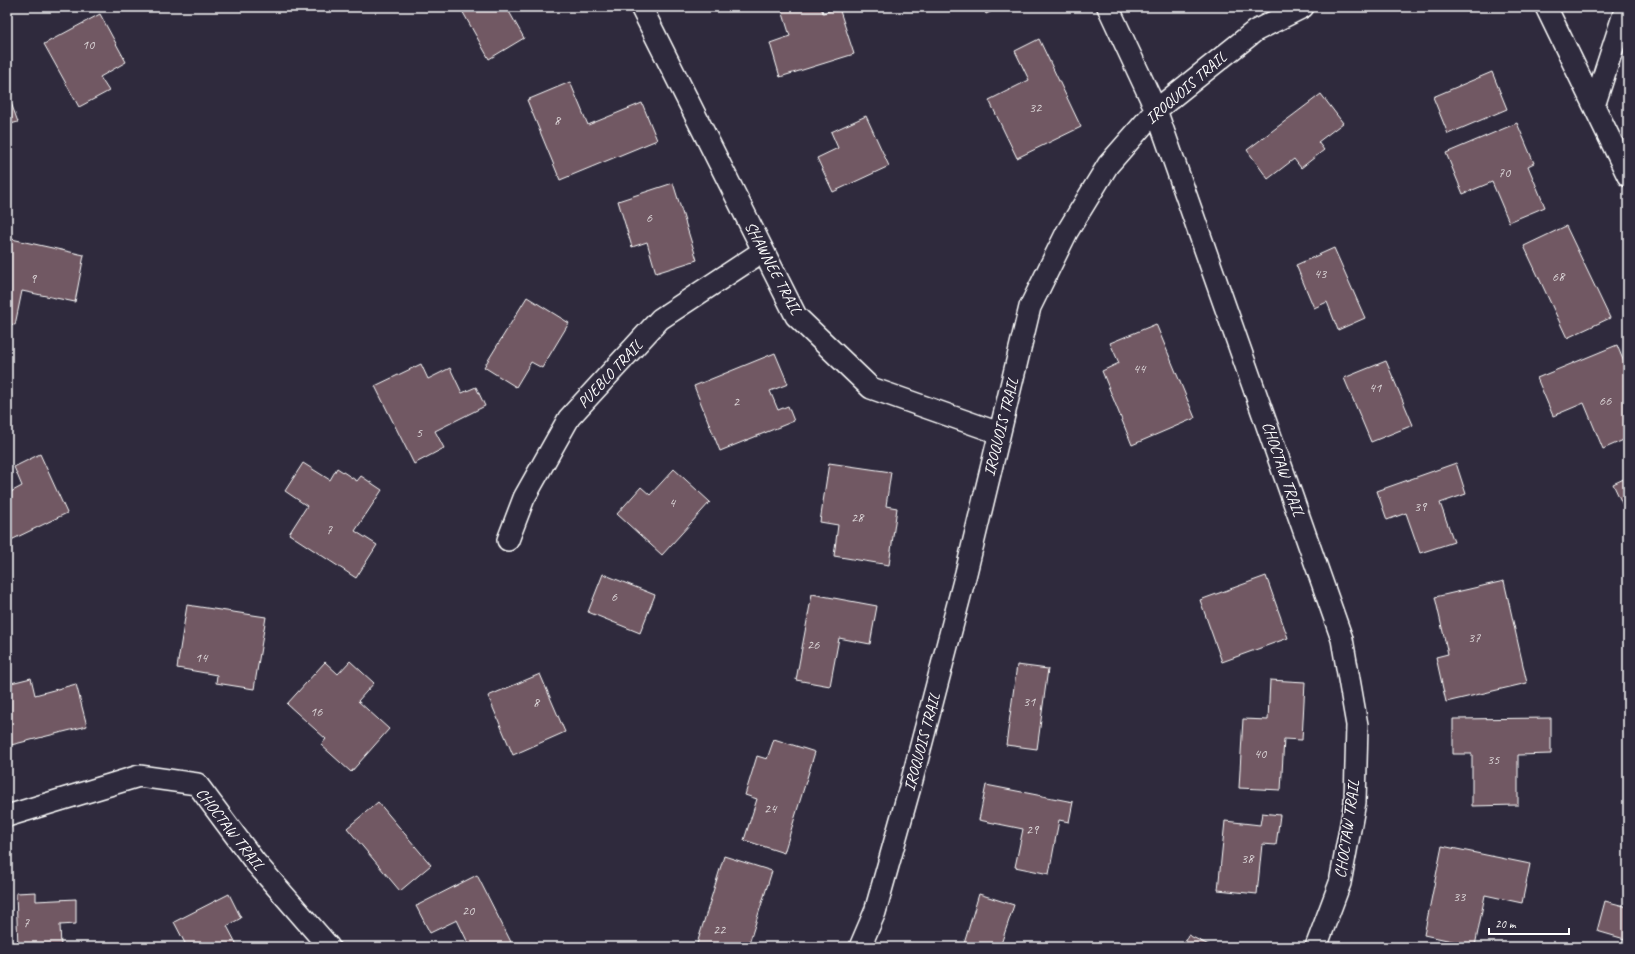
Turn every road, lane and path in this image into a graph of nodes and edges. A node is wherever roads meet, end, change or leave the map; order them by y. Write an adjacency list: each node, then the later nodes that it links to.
1 (641, 7): 9 (street, SHAWNEE TRAIL)
2 (1108, 7): 7 (street, CHOCTAW TRAIL)
3 (1303, 7): 7 (street, IROQUOIS TRAIL)
4 (1546, 7): 6 (street)
5 (1626, 7): 6 (street)
6 (1594, 106): 8 (street)
7 (1156, 110): 10 (street, IROQUOIS TRAIL); 15 (street, CHOCTAW TRAIL)
8 (1628, 176)
9 (762, 251): 10 (street, SHAWNEE TRAIL); 11 (street, PUEBLO TRAIL)
10 (999, 433): 14 (street, IROQUOIS TRAIL)
11 (508, 540)
12 (7, 816): 13 (street, CHOCTAW TRAIL)
13 (329, 947)
14 (860, 947)
15 (1316, 947)

